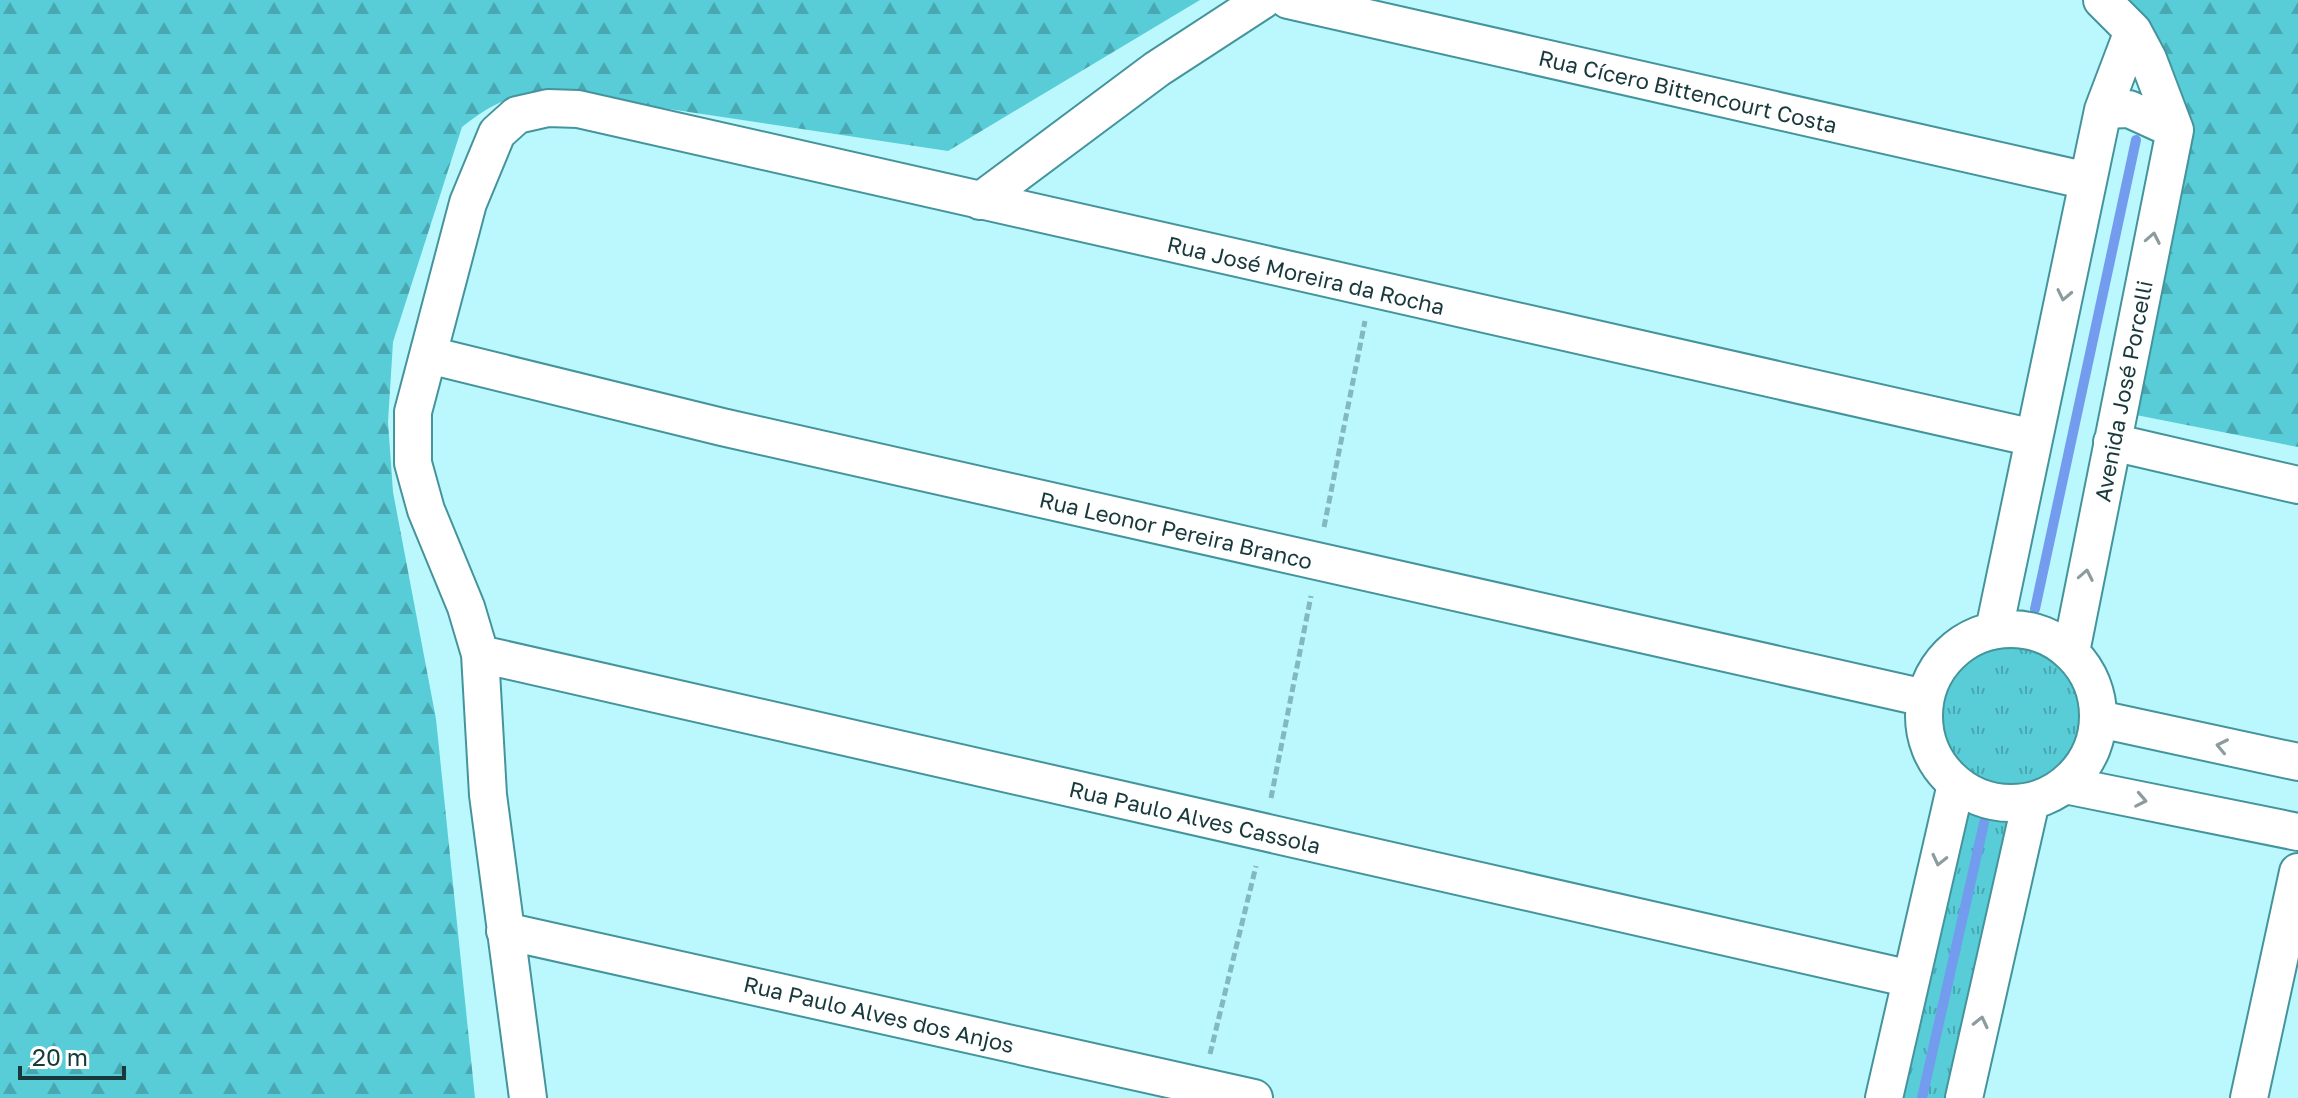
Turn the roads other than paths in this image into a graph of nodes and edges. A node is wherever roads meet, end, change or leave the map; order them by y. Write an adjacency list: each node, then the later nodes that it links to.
1 (1263, 0): 8 (street)
2 (1288, 0): 7 (street, Rua Cícero Bittencourt Costa)
3 (2102, 0): 4 (street)
4 (2133, 31): 5 (street); 6 (street)
5 (2103, 110): 6 (street); 7 (street)
6 (2175, 130): 11 (street, Avenida José Porcelli, one-way to 6)
7 (2088, 181): 10 (street, one-way to 10)
8 (980, 201): 9 (street, Rua José Moreira da Rocha); 10 (street, Rua José Moreira da Rocha)
9 (429, 355): 15 (street); 16 (street, Rua Leonor Pereira Branco)
10 (2034, 438): 13 (street)
11 (2112, 442): 12 (street); 14 (street, Avenida José Porcelli, one-way to 11)
12 (2298, 485)
13 (1994, 630): 14 (street); 16 (street)
14 (2071, 652): 17 (street)
15 (480, 654): 24 (street); 25 (street, Rua Paulo Alves Cassola)
16 (1925, 698): 19 (street)
17 (2099, 719): 18 (street, one-way to 17); 20 (street)
18 (2298, 762)
19 (1956, 784): 21 (street); 25 (street, one-way to 25)
20 (2065, 785): 21 (street); 22 (street, one-way to 22)
21 (2031, 801): 29 (street, one-way to 21)
22 (2298, 832)
23 (2298, 872): 30 (street)
24 (505, 931): 26 (street); 27 (street, Rua Paulo Alves dos Anjos)
25 (1911, 979): 28 (street)
26 (528, 1098)
27 (1254, 1098)
28 (1884, 1098)
29 (1964, 1098)
30 (2249, 1098)

